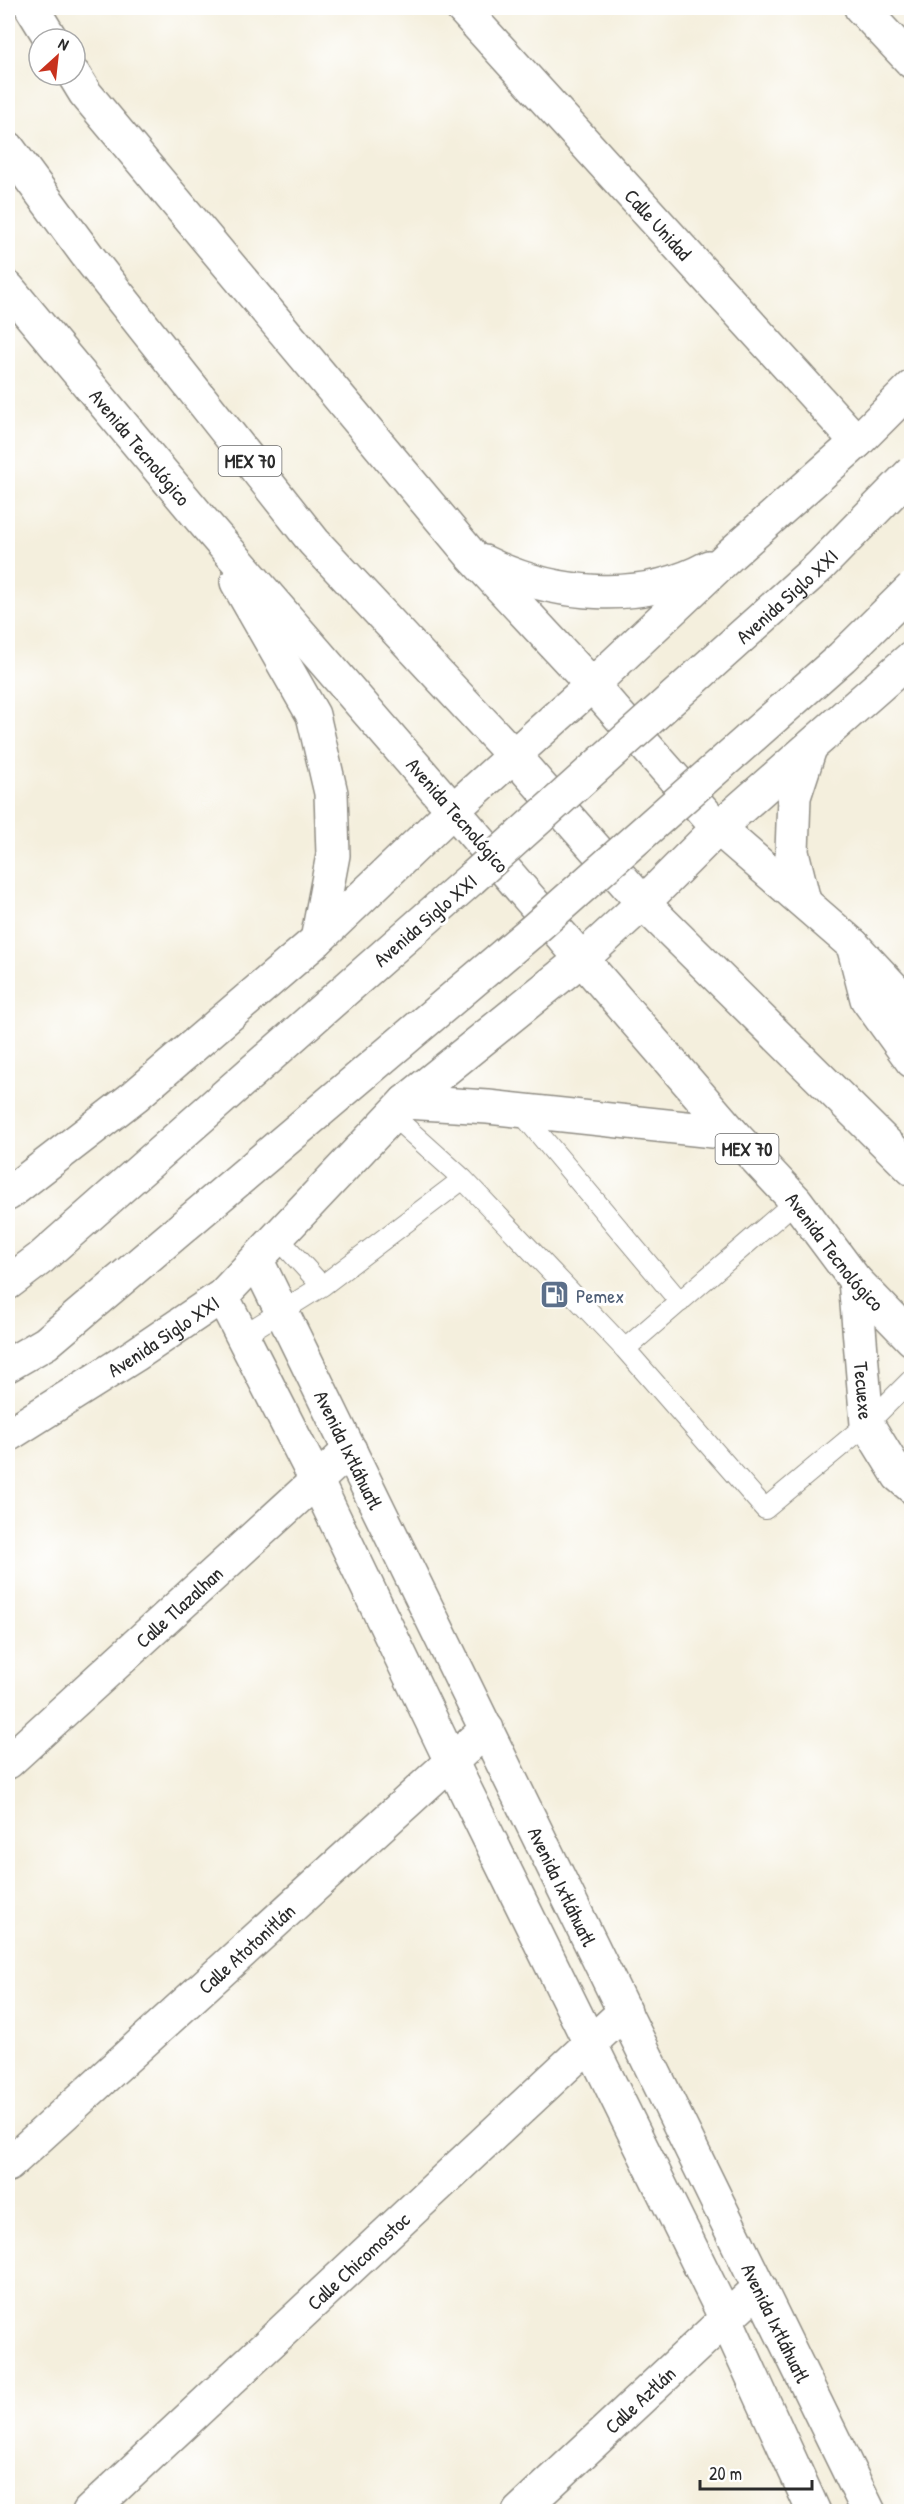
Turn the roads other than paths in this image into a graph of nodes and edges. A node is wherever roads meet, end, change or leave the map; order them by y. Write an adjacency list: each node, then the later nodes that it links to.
1 (32, 8): 4 (main road)
2 (462, 8): 10 (main road, Calle Unidad)
3 (861, 8): 5 (main road)
4 (44, 27)
5 (912, 63)
6 (81, 87): 14 (main road)
7 (8, 148): 19 (main road, MEX 70)
8 (8, 288): 12 (main road, Avenida Tecnológico / MEX 70)
9 (912, 387): 10 (main road)
10 (857, 442): 13 (main road)
11 (912, 472): 38 (main road, Avenida Siglo XXI, bridge)
12 (200, 518): 20 (main road, Avenida Tecnológico / MEX 70); 24 (main road)
13 (731, 554): 14 (main road); 17 (main road)
14 (471, 555): 17 (main road)
15 (912, 588): 46 (main road, bridge)
16 (912, 657): 18 (main road, Avenida Siglo XXI)
17 (592, 685): 19 (main road); 21 (main road)
18 (811, 745): 21 (main road, Avenida Siglo XXI); 22 (main road)
19 (513, 755): 20 (main road); 23 (main road, MEX 70)
20 (453, 810): 24 (main road); 26 (main road, Avenida Tecnológico / MEX 70)
21 (718, 828): 22 (main road); 23 (main road, Avenida Siglo XXI)
22 (804, 901): 25 (main road)
23 (643, 903): 26 (main road, Avenida Siglo XXI); 32 (main road, MEX 70)
24 (317, 940): 34 (main road)
25 (853, 945): 27 (main road); 28 (main road)
26 (583, 958): 29 (main road, Avenida Siglo XXI); 31 (main road, Avenida Tecnológico / MEX 70)
27 (912, 1008)
28 (912, 1061)
29 (399, 1109): 30 (main road); 33 (lane); 36 (main road, Avenida Siglo XXI)
30 (519, 1110): 31 (main road); 41 (lane)
31 (732, 1133): 35 (main road, Avenida Tecnológico / MEX 70)
32 (912, 1170)
33 (463, 1179): 39 (lane); 45 (lane)
34 (8, 1194)
35 (795, 1201): 37 (main road, Avenida Tecnológico / MEX 70); 41 (lane)
36 (268, 1250): 39 (lane); 40 (main road, Avenida Siglo XXI); 42 (main road, Avenida Ixtláhuatl)
37 (855, 1280): 44 (main road, Avenida Tecnológico / MEX 70); 48 (main road, Tecuexe)
38 (8, 1283)
39 (322, 1286): 42 (lane)
40 (222, 1296): 43 (main road); 49 (main road, Avenida Siglo XXI)
41 (680, 1302): 45 (lane)
42 (282, 1311): 43 (lane); 50 (main road, Avenida Ixtláhuatl)
43 (242, 1336): 51 (main road)
44 (912, 1339)
45 (625, 1349): 48 (lane)
46 (8, 1365)
47 (912, 1379): 48 (lane)
48 (867, 1424): 52 (main road, Tecuexe)
49 (8, 1435)
50 (350, 1450): 51 (main road, Calle Tlazalhan); 53 (main road, Avenida Ixtláhuatl)
51 (316, 1480): 54 (main road); 55 (main road, Calle Tlazalhan)
52 (912, 1487)
53 (486, 1729): 54 (main road, Calle Atotonitlán); 56 (main road, Avenida Ixtláhuatl)
54 (451, 1761): 57 (main road); 58 (main road, Calle Atotonitlán)
55 (8, 1762)
56 (624, 2011): 57 (main road, Calle Chicomostoc); 59 (main road, Avenida Ixtláhuatl)
57 (591, 2042): 60 (main road); 61 (main road, Calle Chicomostoc)
58 (8, 2165)
59 (760, 2287): 60 (main road, Calle Aztlán); 64 (main road, Avenida Ixtláhuatl)
60 (726, 2319): 62 (main road, Calle Aztlán); 63 (main road)
61 (89, 2511)
62 (519, 2511)
63 (814, 2511)
64 (869, 2511)

